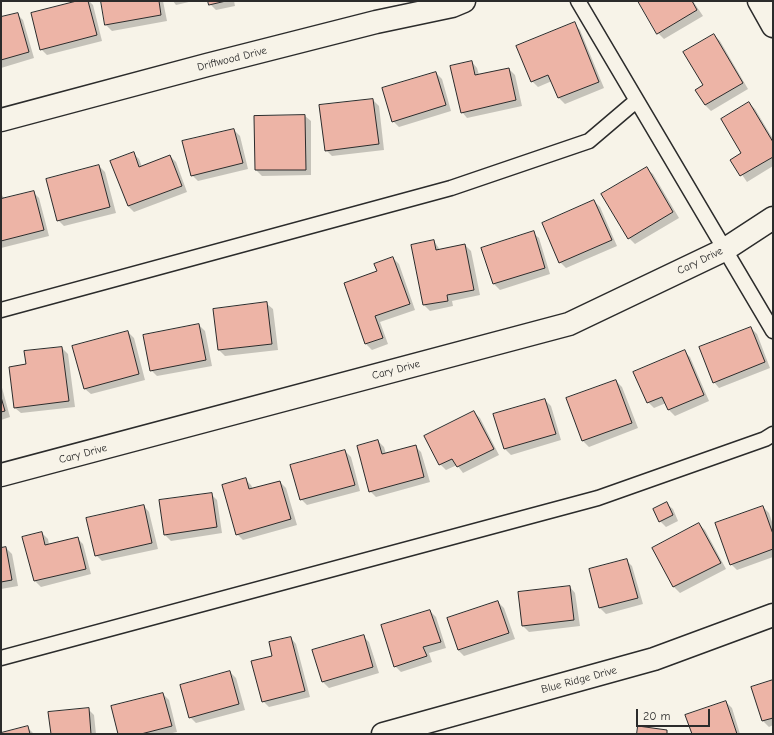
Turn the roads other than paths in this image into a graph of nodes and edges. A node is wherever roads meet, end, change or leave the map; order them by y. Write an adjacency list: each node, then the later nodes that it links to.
1 (464, 1): 6 (street, Driftwood Drive)
2 (578, 1): 5 (lane)
3 (759, 1): 4 (street)
4 (773, 26)
5 (636, 101): 8 (lane); 9 (lane)
6 (1, 120)
7 (773, 218): 8 (street, Cary Drive)
8 (724, 250): 10 (lane); 12 (street, Cary Drive)
9 (1, 310)
10 (773, 331)
11 (773, 434): 14 (lane)
12 (1, 475)
13 (773, 615): 15 (street, Blue Ridge Drive)
14 (1, 658)
15 (382, 734)

